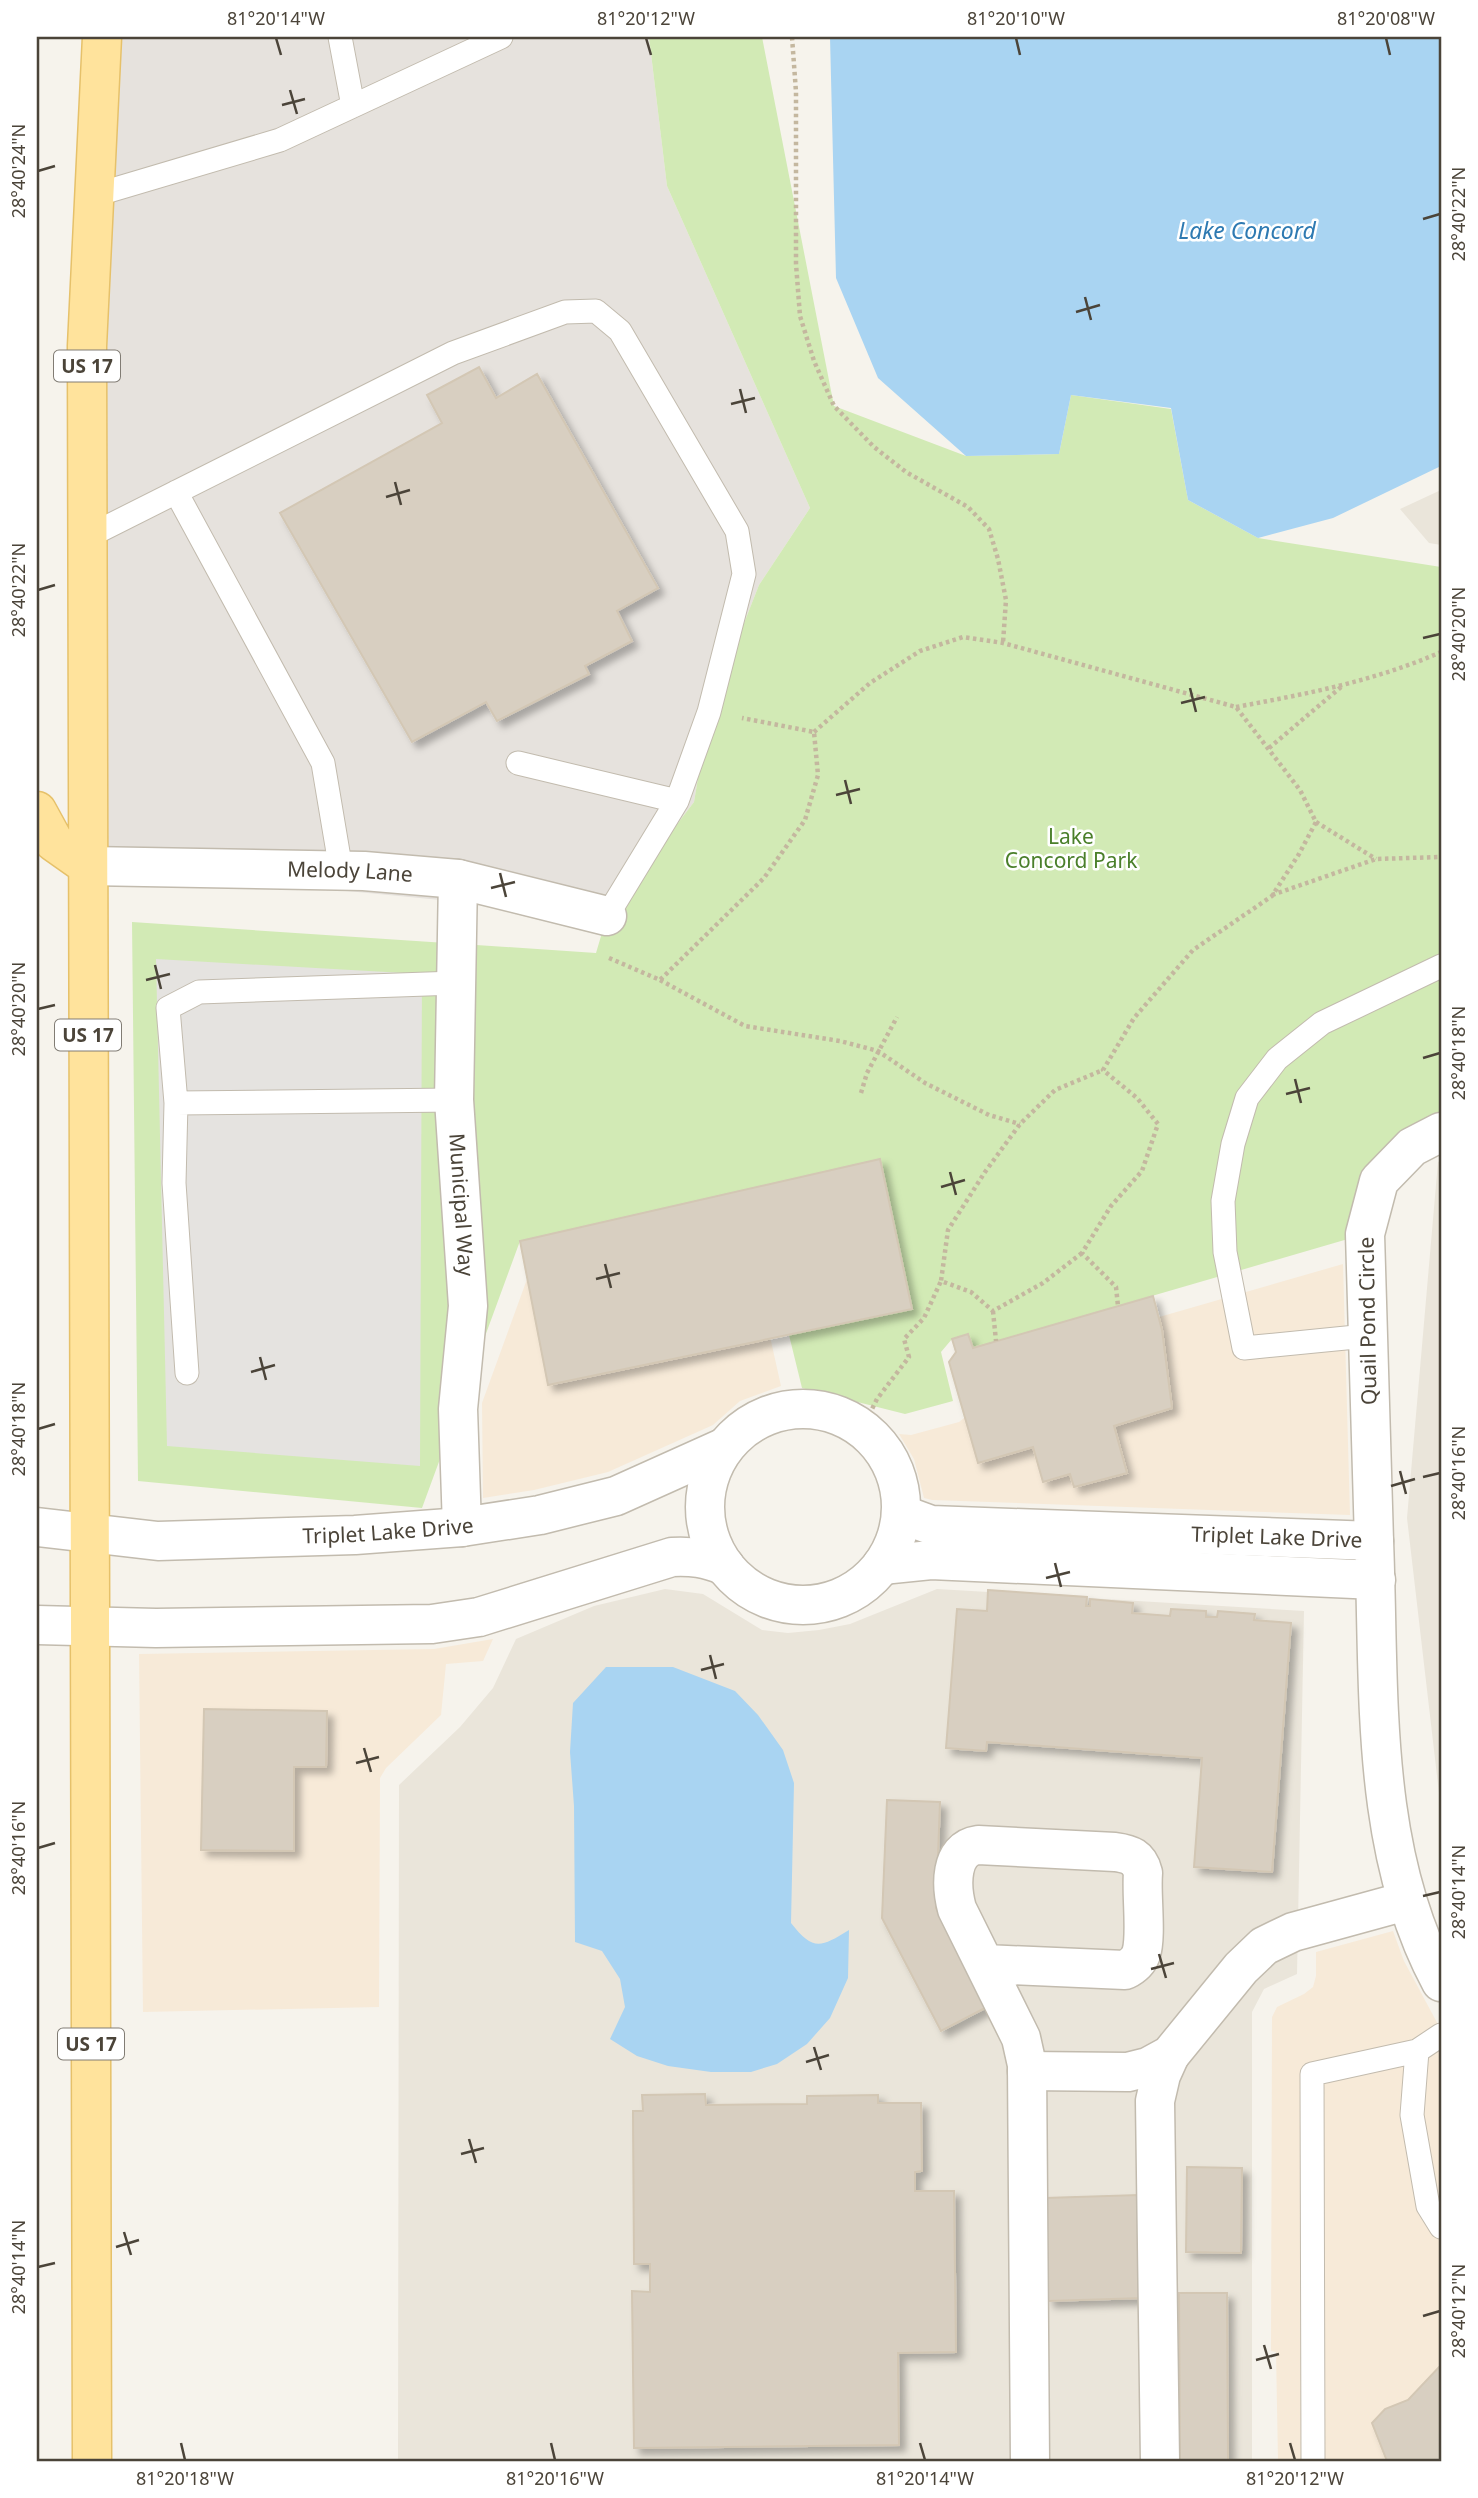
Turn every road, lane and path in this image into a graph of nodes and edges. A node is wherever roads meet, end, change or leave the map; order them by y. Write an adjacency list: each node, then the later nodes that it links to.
1 (102, 37): 6 (main road, US 17)
2 (340, 37): 5 (lane)
3 (501, 37): 5 (lane)
4 (792, 37): 9 (path)
5 (353, 106): 6 (lane)
6 (95, 195): 8 (main road, US 17)
7 (176, 492): 8 (lane); 13 (lane); 23 (lane)
8 (87, 537): 22 (main road, US 17)
9 (1003, 643): 12 (path); 14 (path)
10 (1441, 652): 11 (path)
11 (1342, 687): 12 (path); 15 (path)
12 (1236, 708): 15 (path)
13 (709, 712): 14 (path); 17 (lane)
14 (814, 732): 29 (path)
15 (1269, 748): 19 (path)
16 (518, 763): 17 (lane)
17 (677, 801): 26 (lane)
18 (37, 811): 22 (main road)
19 (1316, 822): 21 (path); 25 (path)
20 (1441, 857): 21 (path)
21 (1376, 859): 25 (path)
22 (88, 866): 23 (street, Melody Lane); 51 (main road, US 17)
23 (341, 870): 24 (street, Melody Lane)
24 (458, 880): 26 (street, Melody Lane); 30 (street, Municipal Way)
25 (1272, 896): 33 (path)
26 (607, 916)
27 (596, 953): 29 (path)
28 (1441, 966): 43 (lane)
29 (660, 980): 32 (path)
30 (456, 983): 35 (street, Municipal Way); 36 (lane)
31 (897, 1017): 32 (path)
32 (878, 1051): 34 (path); 37 (path)
33 (1103, 1070): 37 (path); 39 (path)
34 (861, 1093)
35 (454, 1100): 36 (lane); 50 (street, Municipal Way)
36 (176, 1103): 45 (lane)
37 (1020, 1124): 40 (path)
38 (1441, 1132): 43 (street, Quail Pond Circle)
39 (1082, 1253): 41 (path); 42 (path)
40 (941, 1281): 42 (path); 46 (path)
41 (1118, 1306)
42 (993, 1311): 44 (path)
43 (1366, 1336): 52 (street, Quail Pond Circle)
44 (996, 1341)
45 (187, 1373)
46 (866, 1421)
47 (725, 1447): 48 (street); 50 (street, Triplet Lake Drive); 54 (street)
48 (901, 1514): 52 (street, Triplet Lake Drive); 53 (street)
49 (37, 1527): 51 (street, Triplet Lake Drive)
50 (462, 1527): 51 (street, Triplet Lake Drive)
51 (89, 1532): 57 (main road, US 17)
52 (1374, 1541): 55 (street, Triplet Lake Drive)
53 (882, 1565): 54 (street); 55 (street)
54 (725, 1566): 57 (street)
55 (1376, 1580): 58 (street, Triplet Lake Drive)
56 (37, 1625): 57 (street)
57 (89, 1626): 66 (main road, US 17)
58 (1406, 1901): 60 (street, Triplet Lake Drive); 63 (street)
59 (985, 1964): 59 (street); 64 (street)
60 (1441, 1982)
61 (1441, 2035): 62 (lane)
62 (1417, 2051): 65 (lane); 69 (lane)
63 (1170, 2055): 64 (street); 68 (street)
64 (1027, 2071): 67 (street)
65 (1441, 2227)
66 (92, 2461)
67 (1030, 2461)
68 (1160, 2461)
69 (1313, 2461)

